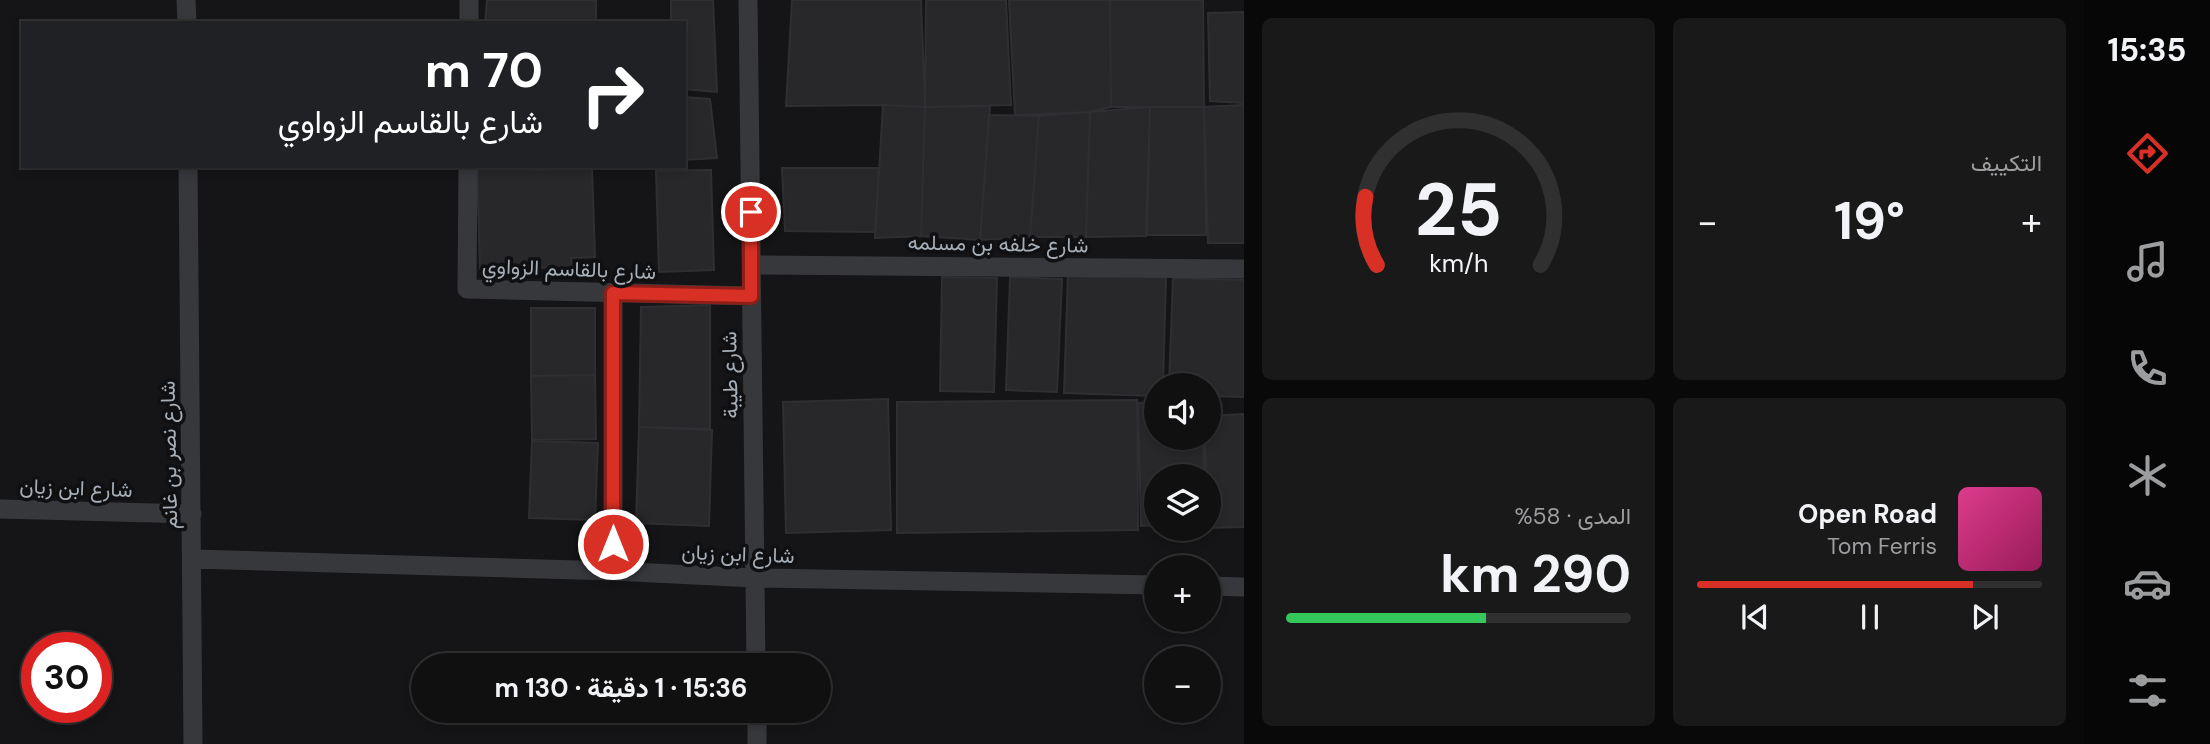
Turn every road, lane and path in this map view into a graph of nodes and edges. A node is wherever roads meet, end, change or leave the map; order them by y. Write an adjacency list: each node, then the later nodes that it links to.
1 (186, 0): 4 (street)
2 (469, 0): 5 (street)
3 (748, 0): 8 (street, شارع طيبة)
4 (187, 21)
5 (469, 21)
6 (188, 168): 13 (street, شارع نصر بن غانم)
7 (468, 168): 10 (street, شارع بالقاسم الزواوي)
8 (752, 265): 9 (street, شارع خلفه بن مسلمه); 11 (street, شارع طيبة)
9 (1244, 270)
10 (613, 293): 11 (street, شارع بالقاسم الزواوي); 15 (street)
11 (751, 296): 16 (street, شارع طيبة)
12 (0, 509): 13 (street, شارع ابن زيان)
13 (192, 514): 14 (street, شارع نصر بن غانم)
14 (192, 559): 15 (street, شارع ابن زيان); 22 (street, شارع نصر بن غانم)
15 (613, 571): 16 (street, شارع ابن زيان)
16 (755, 578): 17 (street, شارع ابن زيان); 20 (street, شارع طيبة)
17 (1144, 585)
18 (1221, 586): 19 (street)
19 (1244, 587)
20 (757, 653)
21 (757, 723): 23 (street)
22 (193, 744)
23 (757, 744)

